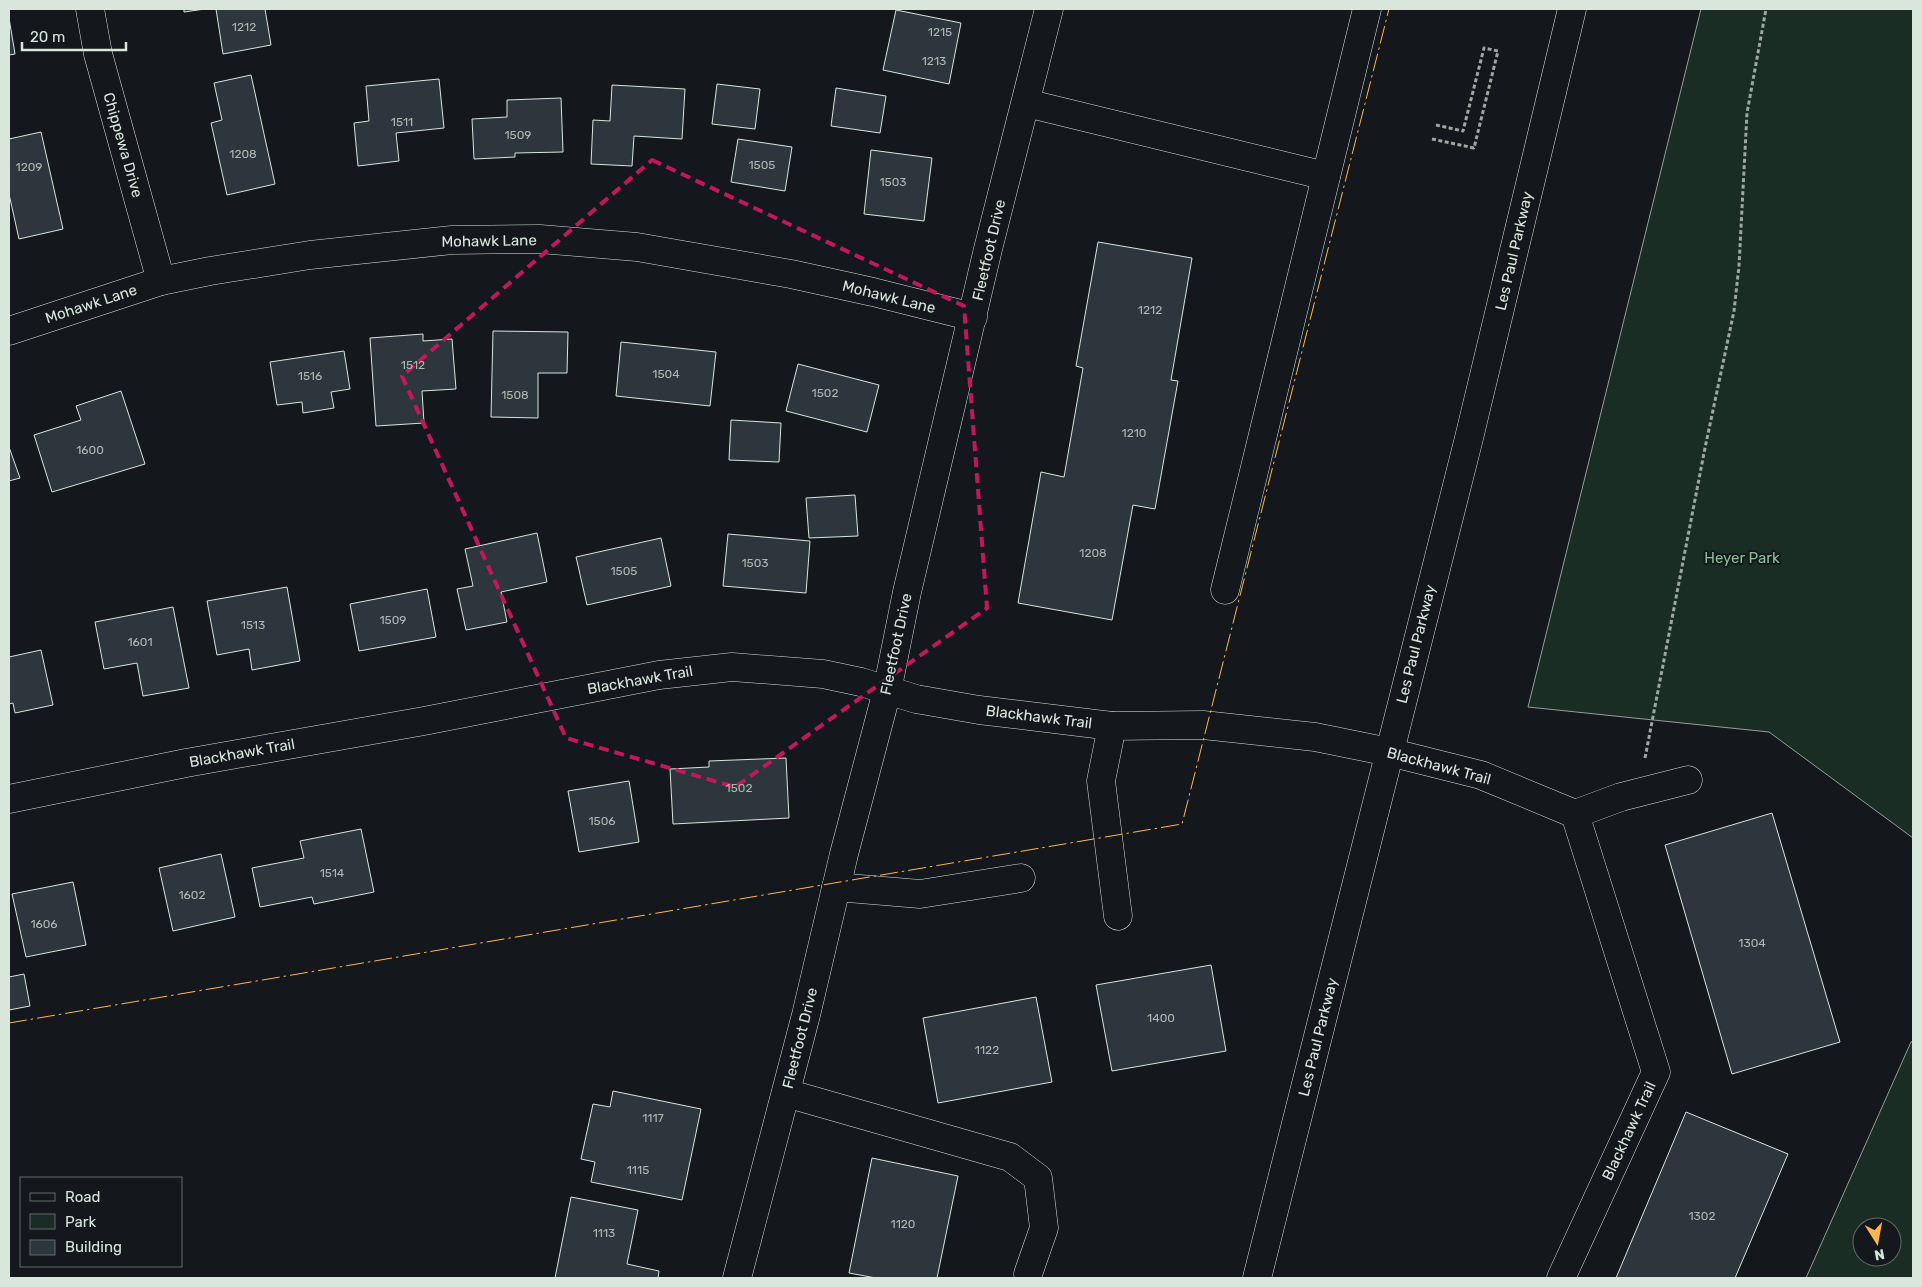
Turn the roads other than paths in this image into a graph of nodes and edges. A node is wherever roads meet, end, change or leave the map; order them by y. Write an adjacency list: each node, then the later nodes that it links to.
1 (90, 9): 7 (street, Chippewa Drive)
2 (1049, 9): 5 (street, Fleetfoot Drive)
3 (1367, 9): 6 (street)
4 (1572, 9): 13 (street, Les Paul Parkway)
5 (1026, 103): 6 (street); 8 (street, Fleetfoot Drive)
6 (1326, 176): 10 (street)
7 (161, 281): 8 (street, Mohawk Lane); 9 (street, Mohawk Lane)
8 (973, 317): 11 (street, Fleetfoot Drive)
9 (9, 331)
10 (1225, 590)
11 (887, 691): 12 (street, Blackhawk Trail); 15 (street, Blackhawk Trail); 18 (street, Fleetfoot Drive)
12 (1112, 726): 13 (street, Blackhawk Trail); 19 (street)
13 (1389, 752): 16 (street, Blackhawk Trail); 23 (street, Les Paul Parkway)
14 (1688, 780): 16 (street)
15 (9, 799)
16 (1575, 814): 24 (street, Blackhawk Trail)
17 (1021, 878): 18 (street)
18 (836, 887): 20 (street, Fleetfoot Drive)
19 (1118, 916)
20 (786, 1093): 21 (street); 22 (street, Fleetfoot Drive)
21 (1028, 1274)
22 (737, 1278)
23 (1257, 1278)
24 (1561, 1278)

